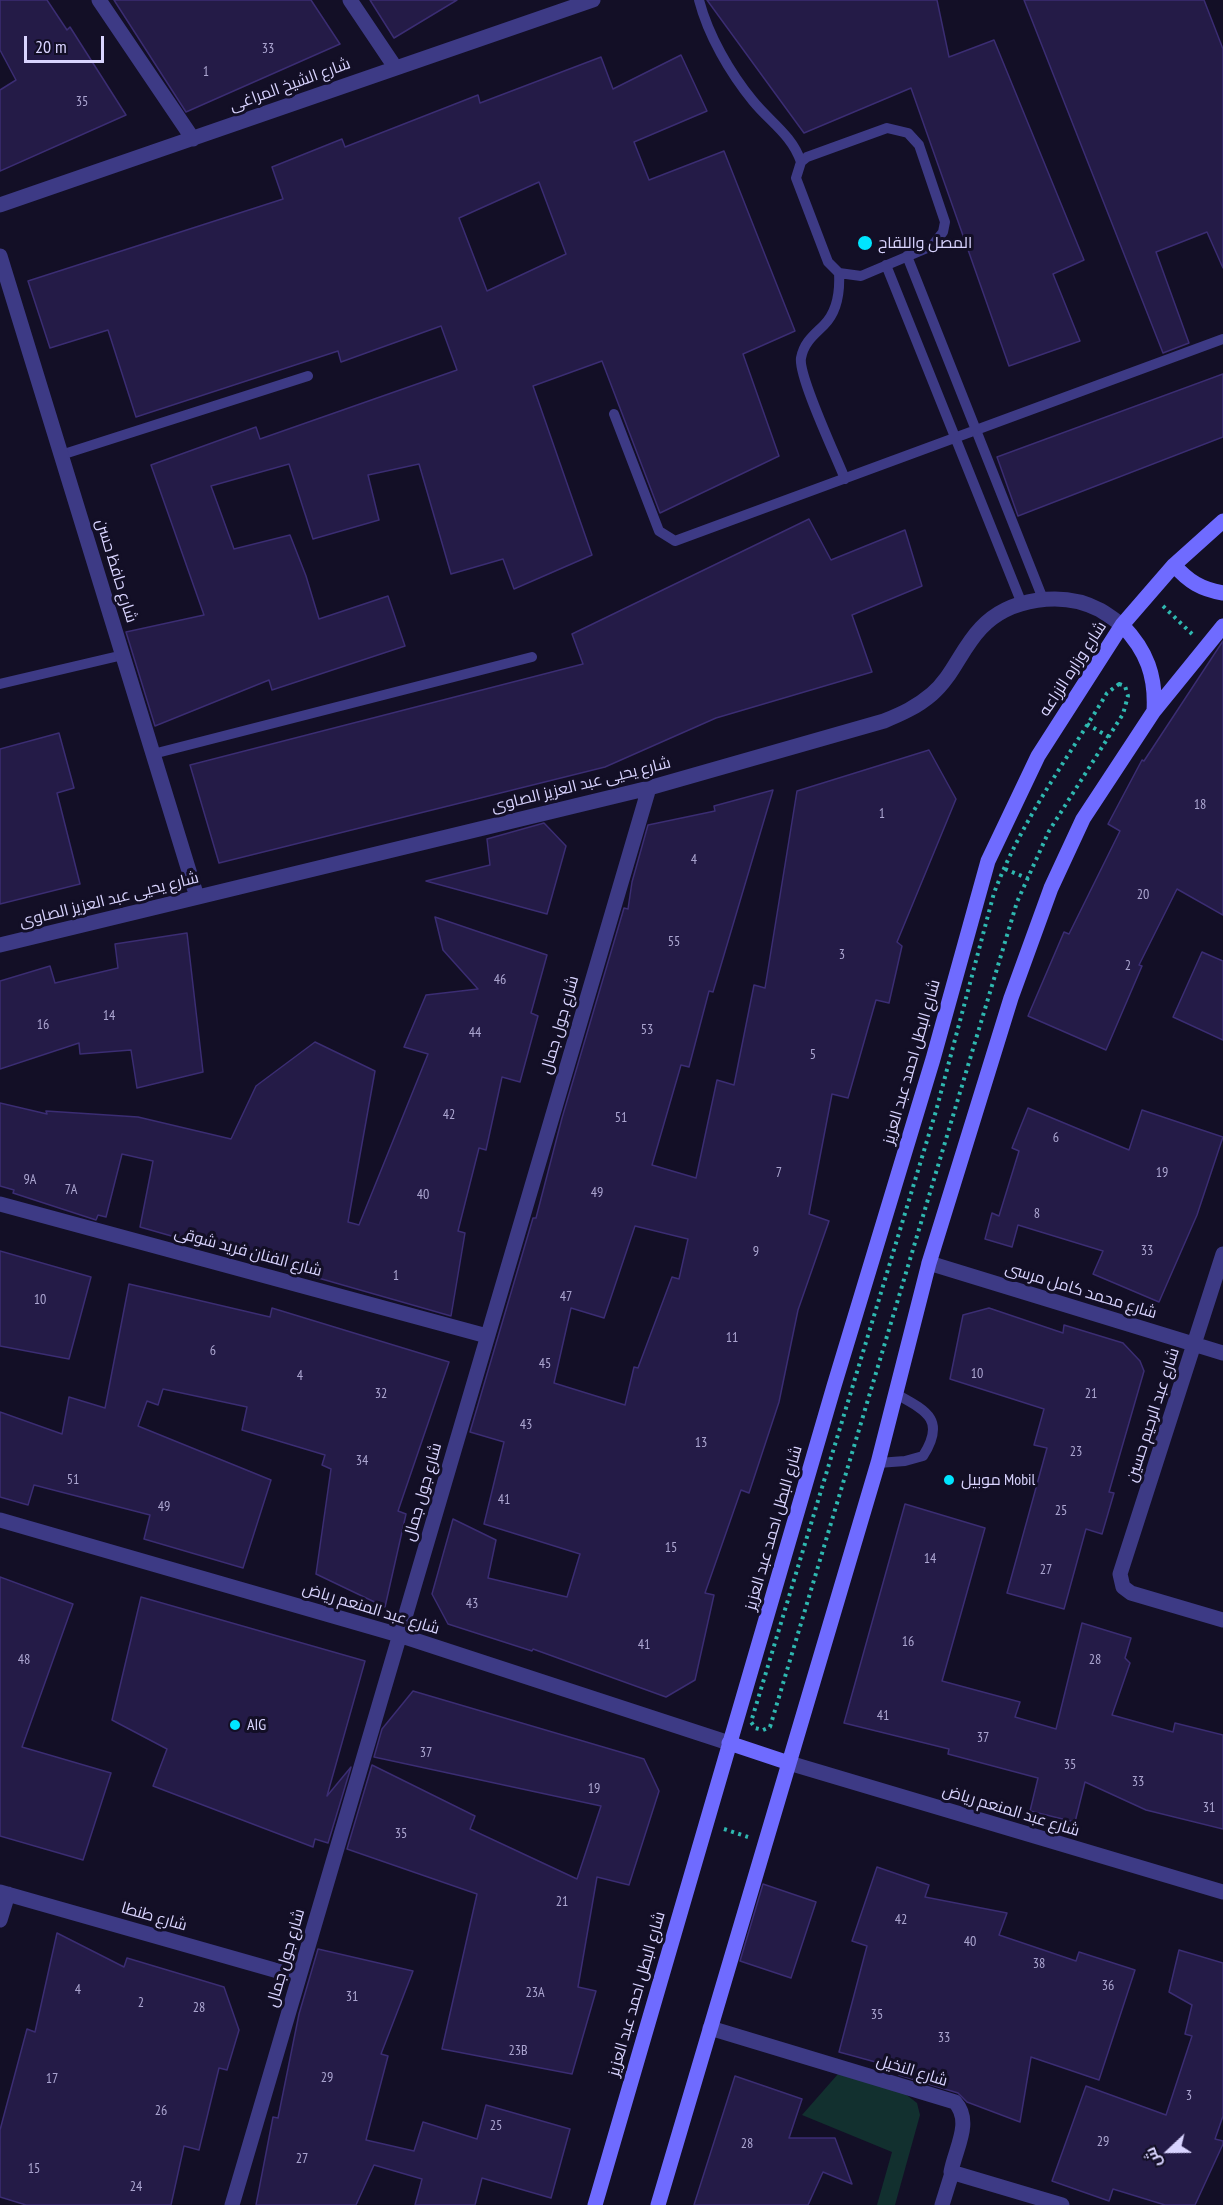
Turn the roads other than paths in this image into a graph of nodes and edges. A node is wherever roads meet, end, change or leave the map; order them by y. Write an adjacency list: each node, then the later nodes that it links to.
1 (99, 0): 6 (street)
2 (350, 0): 5 (street)
3 (593, 0): 5 (street, شارع الشيخ المراغى)
4 (699, 0): 7 (lane)
5 (395, 67): 6 (street, شارع الشيخ المراغى)
6 (193, 139): 8 (street, شارع الشيخ المراغى)
7 (801, 162): 10 (lane); 12 (lane)
8 (0, 205)
9 (0, 256): 18 (street, شارع حافظ حسن)
10 (907, 256): 11 (lane); 16 (lane)
11 (886, 265): 12 (lane); 17 (lane)
12 (839, 273): 19 (lane)
13 (1223, 339): 16 (lane)
14 (308, 376): 18 (lane)
15 (614, 414): 19 (lane)
16 (977, 430): 17 (lane); 23 (lane)
17 (955, 438): 19 (lane); 24 (lane)
18 (61, 455): 27 (street, شارع حافظ حسن)
19 (844, 479)
20 (1223, 521): 21 (main road, شارع وزاره الزراعه)
21 (1174, 565): 22 (main road); 25 (main road, شارع وزاره الزراعه)
22 (1223, 593)
23 (1043, 599): 24 (street, شارع يحيى عبد العزيز الصاوى); 25 (street, شارع يحيى عبد العزيز الصاوى)
24 (1022, 604): 32 (street, شارع يحيى عبد العزيز الصاوى)
25 (1122, 625): 30 (main road); 33 (main road, شارع وزاره الزراعه)
26 (1223, 626): 30 (main road)
27 (123, 655): 29 (lane); 31 (street, شارع حافظ حسن)
28 (532, 657): 31 (lane)
29 (0, 684)
30 (1154, 711): 38 (main road)
31 (153, 754): 34 (street, شارع حافظ حسن)
32 (649, 788): 34 (street, شارع يحيى عبد العزيز الصاوى); 39 (street, شارع جول جمال)
33 (988, 861): 47 (main road, شارع البطل احمد عبد العزيز)
34 (197, 897): 35 (street, شارع يحيى عبد العزيز الصاوى)
35 (0, 945)
36 (0, 1204): 39 (street, شارع الفنان فريد شوقى)
37 (1223, 1254): 40 (street, شارع عبد الرحيم حسين)
38 (929, 1263): 40 (street, شارع محمد كامل مرسى); 42 (main road)
39 (488, 1336): 46 (street, شارع جول جمال)
40 (1194, 1344): 41 (street, شارع محمد كامل مرسى); 45 (street, شارع عبد الرحيم حسين)
41 (1223, 1353)
42 (896, 1394): 43 (main road); 43 (lane)
43 (878, 1463): 48 (main road)
44 (0, 1520): 46 (street, شارع عبد المنعم رياض)
45 (1223, 1620)
46 (399, 1635): 47 (street, شارع عبد المنعم رياض); 52 (street, شارع جول جمال)
47 (729, 1743): 48 (main road); 56 (main road, شارع البطل احمد عبد العزيز)
48 (789, 1763): 49 (street, شارع عبد المنعم رياض); 53 (main road)
49 (1223, 1892)
50 (4, 1893): 51 (street); 52 (street, شارع طنطا)
51 (0, 1920)
52 (299, 1977): 55 (street, شارع جول جمال)
53 (710, 2028): 54 (street, شارع النخيل); 57 (main road)
54 (952, 2173): 58 (street); 59 (street)
55 (232, 2205)
56 (595, 2205)
57 (658, 2205)
58 (942, 2205)
59 (1062, 2205)

